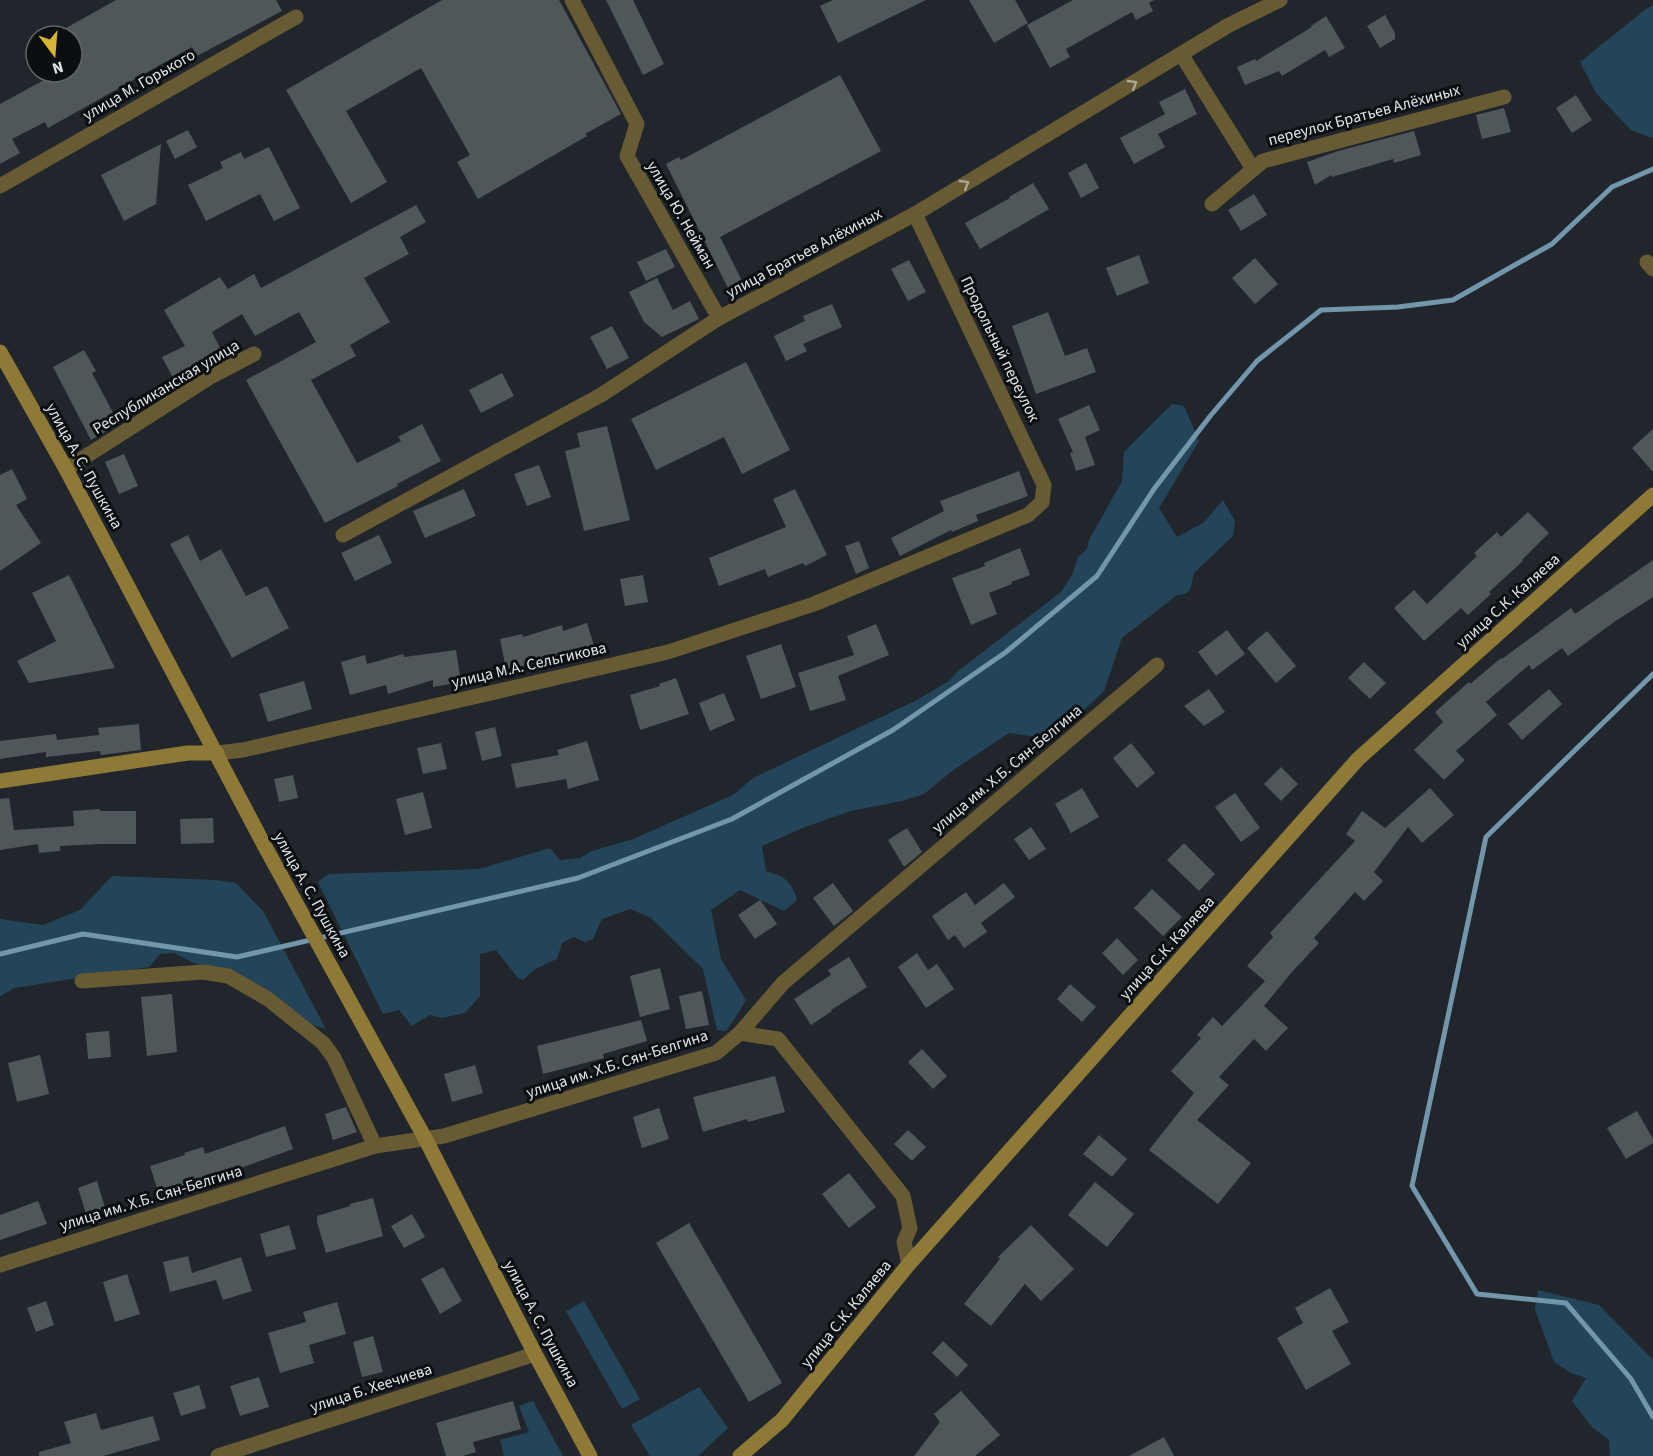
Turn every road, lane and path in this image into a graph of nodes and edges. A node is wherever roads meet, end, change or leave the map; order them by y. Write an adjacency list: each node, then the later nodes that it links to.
1 (572, 0): 10 (street, улица Ю. Нейман)
2 (1280, 0): 4 (street, улица Братьев Алёхиных)
3 (296, 17): 7 (street, улица М. Горького)
4 (1181, 54): 6 (street); 9 (street, улица Братьев Алёхиных, one-way to 4)
5 (1504, 97): 6 (street, переулок Братьев Алёхиных)
6 (1253, 170): 8 (street, переулок Братьев Алёхиных)
7 (0, 186)
8 (1212, 204)
9 (915, 214): 10 (street, улица Братьев Алёхиных); 15 (street, Продольный переулок)
10 (719, 318): 16 (street, улица Братьев Алёхиных)
11 (0, 352): 13 (street, улица А. С. Пушкина)
12 (254, 354): 13 (street, Республиканская улица)
13 (66, 469): 18 (street, улица А. С. Пушкина)
14 (1653, 495): 24 (street, улица С.К. Каляева)
15 (1042, 502): 18 (street, улица М.А. Сельгикова)
16 (343, 535)
17 (1157, 665): 21 (street, улица им. Х.Б. Сян-Белгина)
18 (217, 753): 19 (street, улица М.А. Сельгикова); 22 (street, улица А. С. Пушкина)
19 (0, 781)
20 (82, 981): 23 (street)
21 (740, 1033): 22 (street, улица им. Х.Б. Сян-Белгина); 24 (street)
22 (426, 1140): 23 (street, улица им. Х.Б. Сян-Белгина); 26 (street, улица А. С. Пушкина)
23 (375, 1146): 25 (street, улица им. Х.Б. Сян-Белгина)
24 (909, 1264): 29 (street, улица С.К. Каляева)
25 (0, 1265)
26 (535, 1354): 27 (street, улица Б. Хеечиева); 28 (street, улица А. С. Пушкина)
27 (218, 1456)
28 (590, 1456)
29 (740, 1456)

